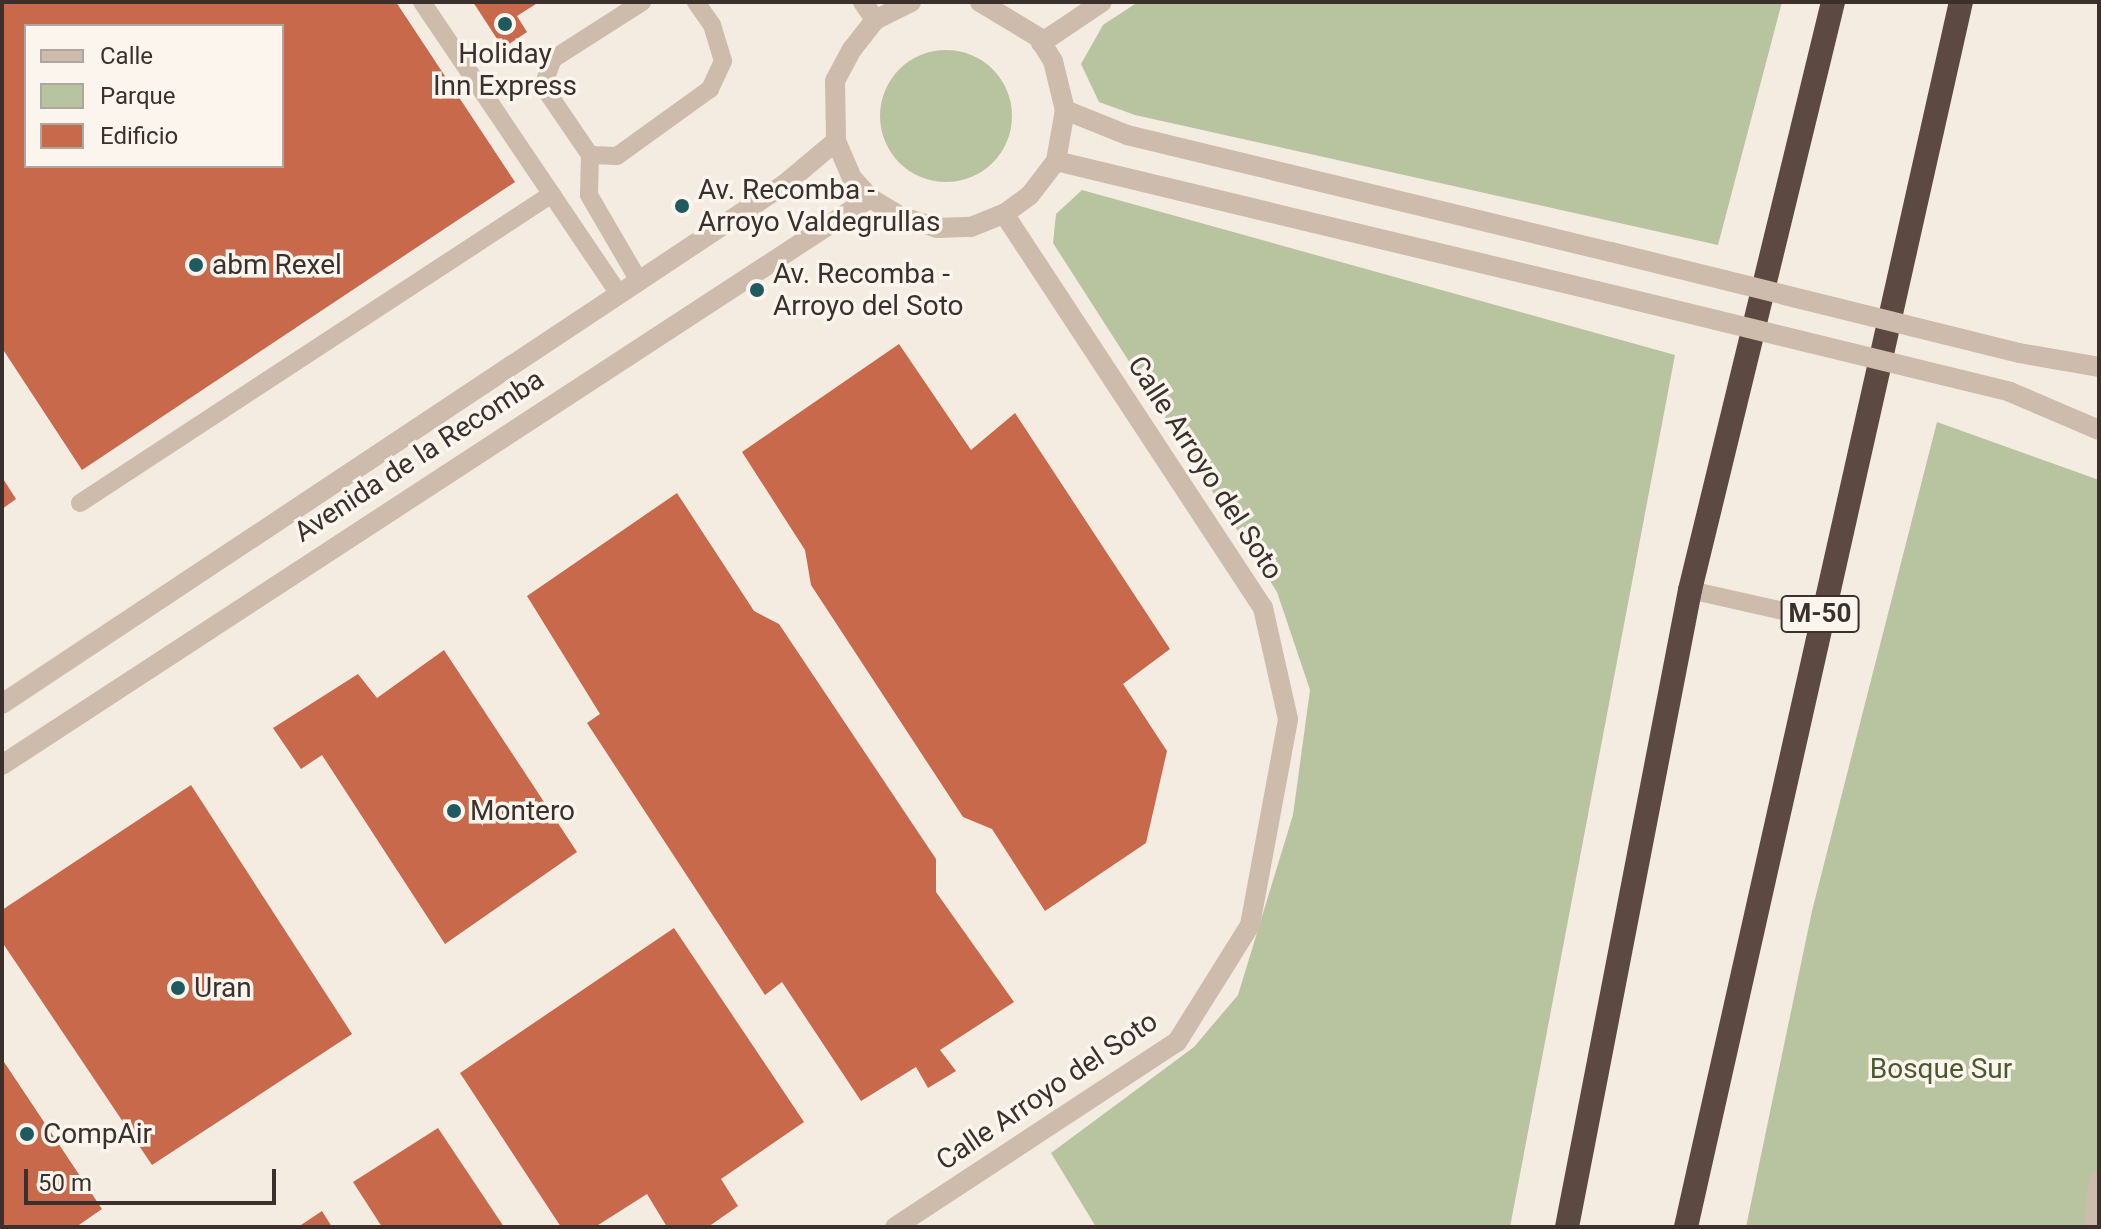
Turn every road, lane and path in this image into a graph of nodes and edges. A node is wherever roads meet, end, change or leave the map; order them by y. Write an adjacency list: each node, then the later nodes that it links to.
1 (422, 2): 16 (lane)
2 (642, 2): 14 (lane)
3 (696, 2): 14 (lane)
4 (863, 2): 10 (street)
5 (911, 2): 10 (street)
6 (980, 2): 11 (street)
7 (1102, 2): 11 (street)
8 (1833, 2): 24 (highway)
9 (1961, 2): 25 (highway, M-50)
10 (875, 20): 13 (street)
11 (1041, 43): 12 (street)
12 (1065, 110): 15 (street); 21 (street, bridge)
13 (836, 141): 17 (street); 19 (street, Avenida de la Recomba)
14 (590, 155): 19 (lane)
15 (1056, 161): 18 (street); 22 (street, bridge)
16 (552, 194): 20 (lane); 23 (lane)
17 (870, 198): 18 (street); 27 (street, Avenida de la Recomba)
18 (1004, 214): 29 (street, Calle Arroyo del Soto)
19 (639, 281): 20 (street, Avenida de la Recomba)
20 (619, 294): 26 (street, Avenida de la Recomba)
21 (2099, 367)
22 (2099, 430)
23 (80, 503)
24 (1690, 590): 25 (lane); 30 (highway)
25 (1819, 619): 31 (highway, M-50)
26 (2, 704)
27 (2, 765)
28 (2099, 1180): 32 (street)
29 (895, 1227)
30 (1567, 1227)
31 (1686, 1227)
32 (2094, 1227)

